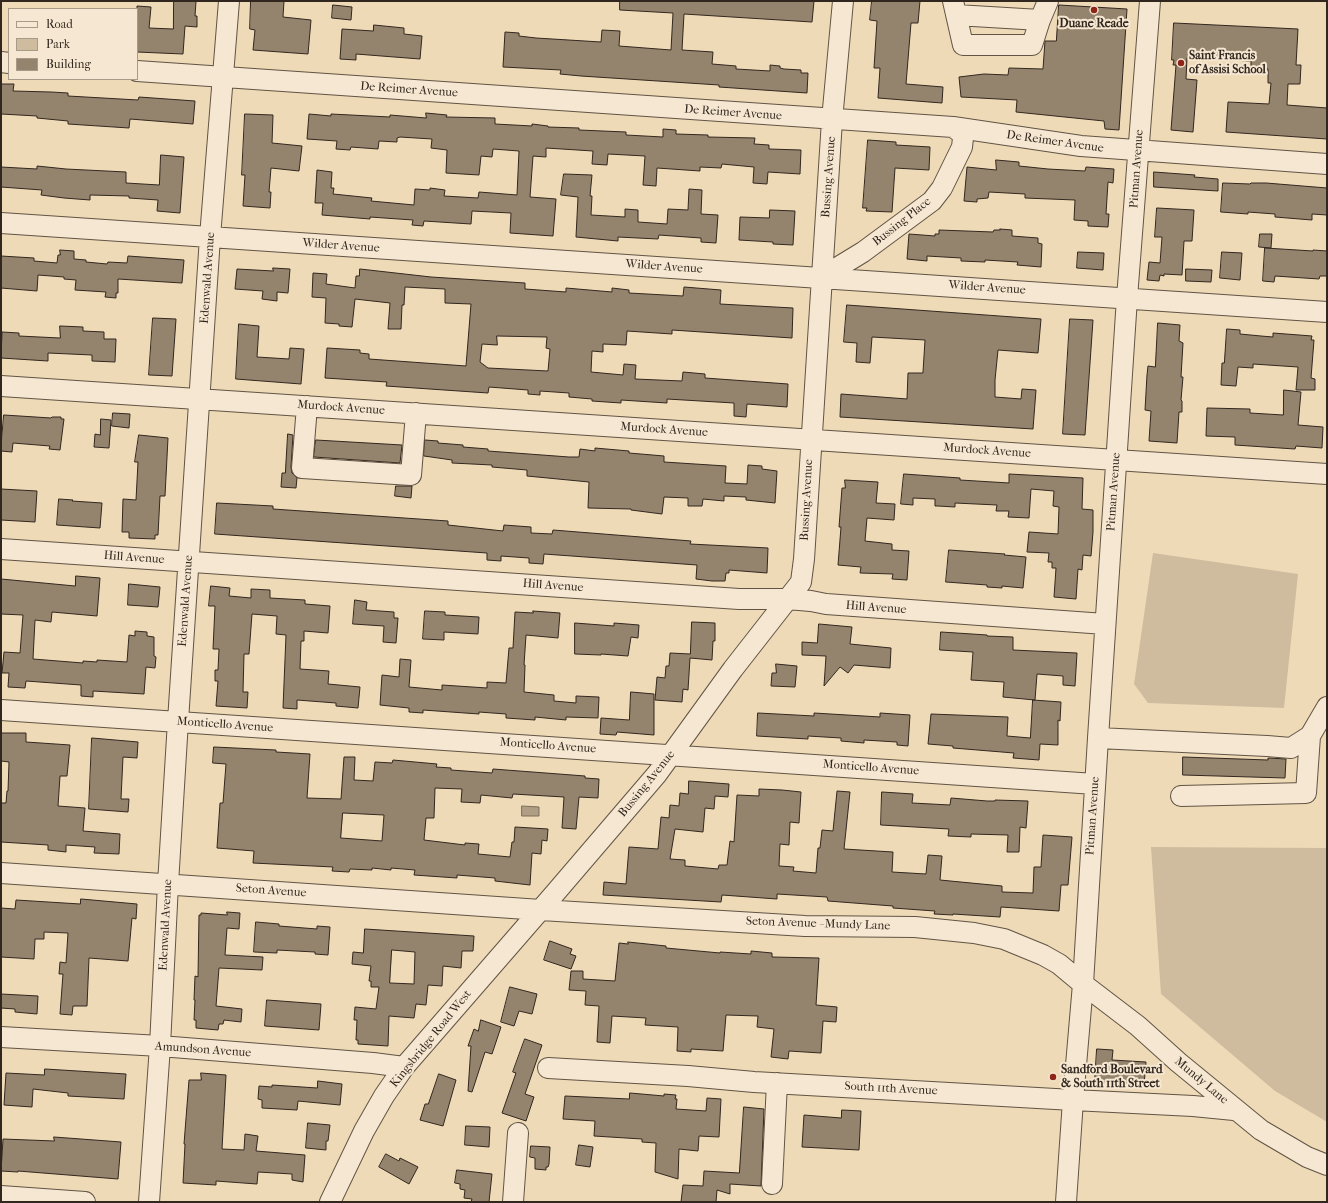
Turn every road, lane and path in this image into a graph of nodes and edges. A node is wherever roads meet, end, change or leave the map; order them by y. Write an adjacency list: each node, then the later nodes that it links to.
1 (229, 1): 8 (street, Edenwald Avenue)
2 (843, 1): 9 (street, Bussing Avenue)
3 (1048, 1): 6 (street)
4 (1150, 1): 11 (street, Pitman Avenue)
5 (955, 8): 6 (street); 6 (street)
6 (1040, 20)
7 (138, 72): 8 (street, De Reimer Avenue)
8 (224, 77): 9 (street, De Reimer Avenue); 14 (street, Edenwald Avenue)
9 (832, 120): 10 (street, De Reimer Avenue); 15 (street, Bussing Avenue)
10 (953, 127): 11 (street, De Reimer Avenue); 15 (street, Bussing Place)
11 (1138, 151): 12 (street, De Reimer Avenue); 16 (street, Pitman Avenue)
12 (1327, 164)
13 (1, 223): 14 (street, Wilder Avenue)
14 (210, 237): 15 (street, Wilder Avenue); 19 (street, Edenwald Avenue)
15 (822, 277): 16 (street, Wilder Avenue); 22 (street, Bussing Avenue)
16 (1127, 298): 17 (street, Wilder Avenue); 23 (street, Pitman Avenue)
17 (1327, 312)
18 (1, 386): 19 (street, Murdock Avenue)
19 (200, 399): 20 (street, Murdock Avenue); 26 (street, Edenwald Avenue)
20 (307, 406): 21 (street, Murdock Avenue); 21 (street)
21 (416, 413): 22 (street, Murdock Avenue)
22 (811, 439): 23 (street, Murdock Avenue); 27 (street, Bussing Avenue)
23 (1117, 460): 24 (street, Murdock Avenue); 28 (street, Pitman Avenue)
24 (1327, 474)
25 (1, 549): 26 (street, Hill Avenue)
26 (189, 562): 27 (street, Hill Avenue); 31 (street, Edenwald Avenue)
27 (788, 599): 28 (street, Hill Avenue); 34 (street, Bussing Avenue)
28 (1106, 624): 33 (street, Pitman Avenue)
29 (1327, 708): 32 (street)
30 (1, 710): 31 (street, Monticello Avenue)
31 (178, 721): 34 (street, Monticello Avenue); 38 (street, Edenwald Avenue)
32 (1310, 736): 33 (street); 36 (street)
33 (1098, 738): 35 (street, Pitman Avenue)
34 (671, 755): 35 (street, Monticello Avenue); 39 (street, Bussing Avenue)
35 (1095, 784): 40 (street, Pitman Avenue)
36 (1181, 796)
37 (1, 873): 38 (street, Seton Avenue)
38 (168, 884): 39 (street, Seton Avenue); 42 (street, Edenwald Avenue)
39 (541, 910): 40 (street, Seton Avenue - Mundy Lane); 43 (street, Kingsbridge Road West)
40 (1083, 984): 46 (street, Pitman Avenue); 47 (street, Mundy Lane)
41 (1, 1037): 42 (street, Amundson Avenue)
42 (160, 1046): 43 (street, Amundson Avenue); 53 (street, Edenwald Avenue)
43 (404, 1067): 54 (street, Kingsbridge Road West)
44 (548, 1068): 45 (street, South 11th Avenue)
45 (777, 1083): 46 (street, South 11th Avenue); 50 (street)
46 (1072, 1100): 47 (street, South 11th Avenue); 56 (street, Pitman Avenue)
47 (1234, 1110): 49 (street, Mundy Lane)
48 (518, 1134): 55 (street)
49 (1327, 1165)
50 (772, 1184)
51 (1, 1196): 52 (street)
52 (85, 1202)
53 (149, 1202)
54 (330, 1202)
55 (513, 1202)
56 (1066, 1202)

